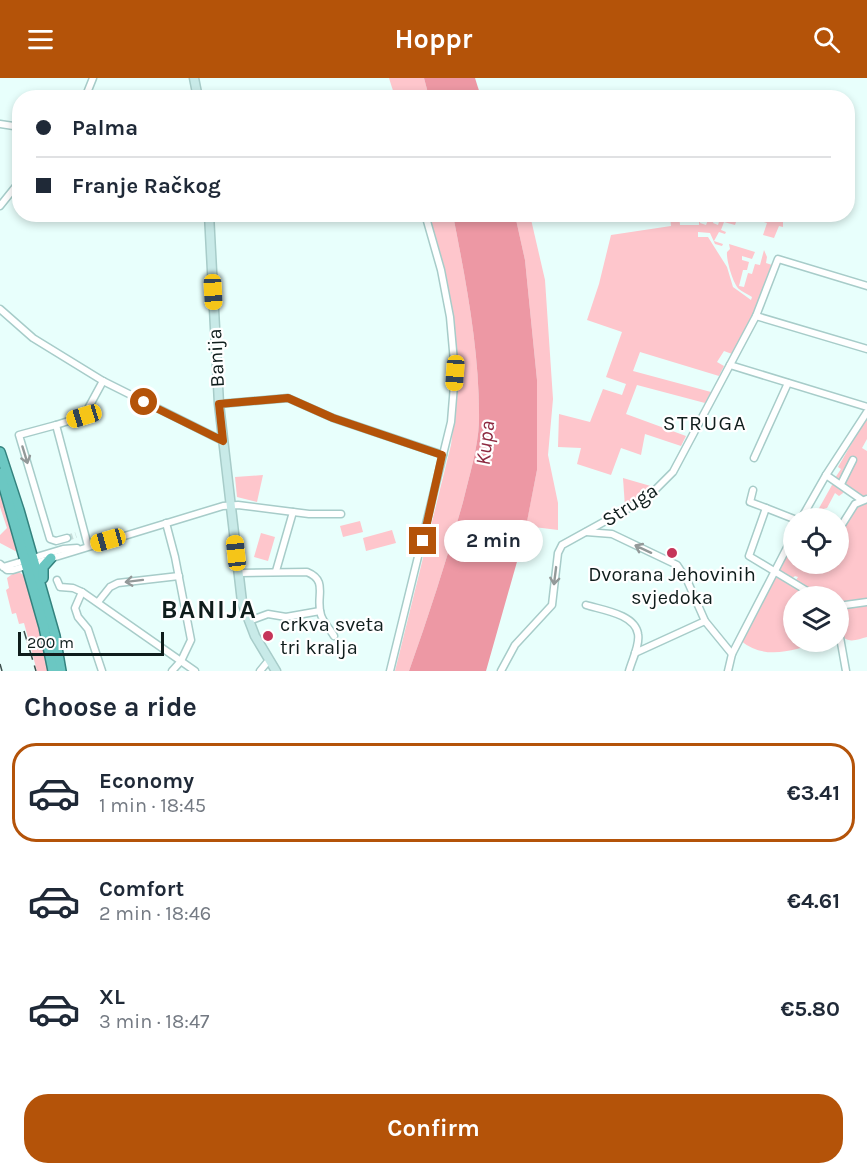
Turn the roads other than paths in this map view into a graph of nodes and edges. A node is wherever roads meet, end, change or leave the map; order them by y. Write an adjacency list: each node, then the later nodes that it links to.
1 (12, 191): 2 (street)
2 (0, 206)
3 (209, 222): 12 (main road, Banija)
4 (427, 222): 17 (street)
5 (867, 286): 7 (street, Struga)
6 (0, 309): 10 (street)
7 (756, 316): 8 (street); 9 (street, Struga)
8 (867, 349)
9 (730, 365): 11 (street); 32 (street, Struga)
10 (103, 381): 14 (street); 15 (street)
11 (788, 383): 13 (street); 18 (street)
12 (219, 404): 15 (main road, Banija); 17 (street)
13 (867, 410): 21 (street)
14 (56, 425): 35 (street); 38 (street, one-way to 38)
15 (223, 441): 25 (main road, Banija)
16 (0, 452): 42 (highway)
17 (442, 455): 72 (street)
18 (754, 458)
19 (853, 460): 22 (street)
20 (0, 473): 42 (highway)
21 (826, 475): 22 (street); 27 (street)
22 (841, 484): 24 (street)
23 (753, 490): 26 (street)
24 (864, 499): 30 (street)
25 (230, 505): 28 (street); 33 (street); 46 (main road, Banija)
26 (766, 508): 31 (street); 45 (street)
27 (807, 508)
28 (293, 512): 29 (street); 44 (street)
29 (341, 514)
30 (849, 514)
31 (783, 515)
32 (614, 517): 34 (street, Struga); 36 (street)
33 (166, 524): 39 (street); 47 (street)
34 (585, 532): 36 (street, Struga); 73 (street, one-way to 73)
35 (84, 533): 37 (street); 39 (street)
36 (612, 534): 58 (street, Struga, one-way to 36)
37 (76, 535)
38 (67, 538)
39 (85, 547): 41 (street); 42 (street)
40 (783, 555): 45 (street)
41 (51, 558): 42 (street); 51 (highway)
42 (30, 562): 43 (street); 51 (highway); 65 (highway)
43 (1, 566)
44 (276, 571): 46 (street); 56 (street)
45 (774, 572): 49 (street); 62 (street)
46 (238, 573): 57 (main road, Banija)
47 (179, 576): 52 (street, one-way to 52); 64 (street)
48 (57, 580): 50 (street)
49 (799, 586)
50 (82, 592): 52 (street); 67 (street)
51 (44, 595): 66 (highway)
52 (98, 602): 64 (street)
53 (867, 602): 54 (street)
54 (849, 604)
55 (586, 605): 61 (street)
56 (320, 611): 57 (street); 59 (street)
57 (249, 621): 63 (main road, Banija)
58 (705, 621): 61 (street); 62 (street, Struga)
59 (334, 636)
60 (843, 652): 76 (street)
61 (635, 653): 74 (street)
62 (732, 654): 75 (street)
63 (269, 660): 70 (street); 71 (main road, Banija)
64 (181, 661): 68 (street); 69 (street)
65 (53, 671)
66 (61, 671)
67 (102, 671)
68 (172, 671)
69 (195, 671)
70 (260, 671)
71 (276, 671)
72 (390, 671)
73 (501, 671)
74 (628, 671)
75 (728, 671)
76 (846, 671)

